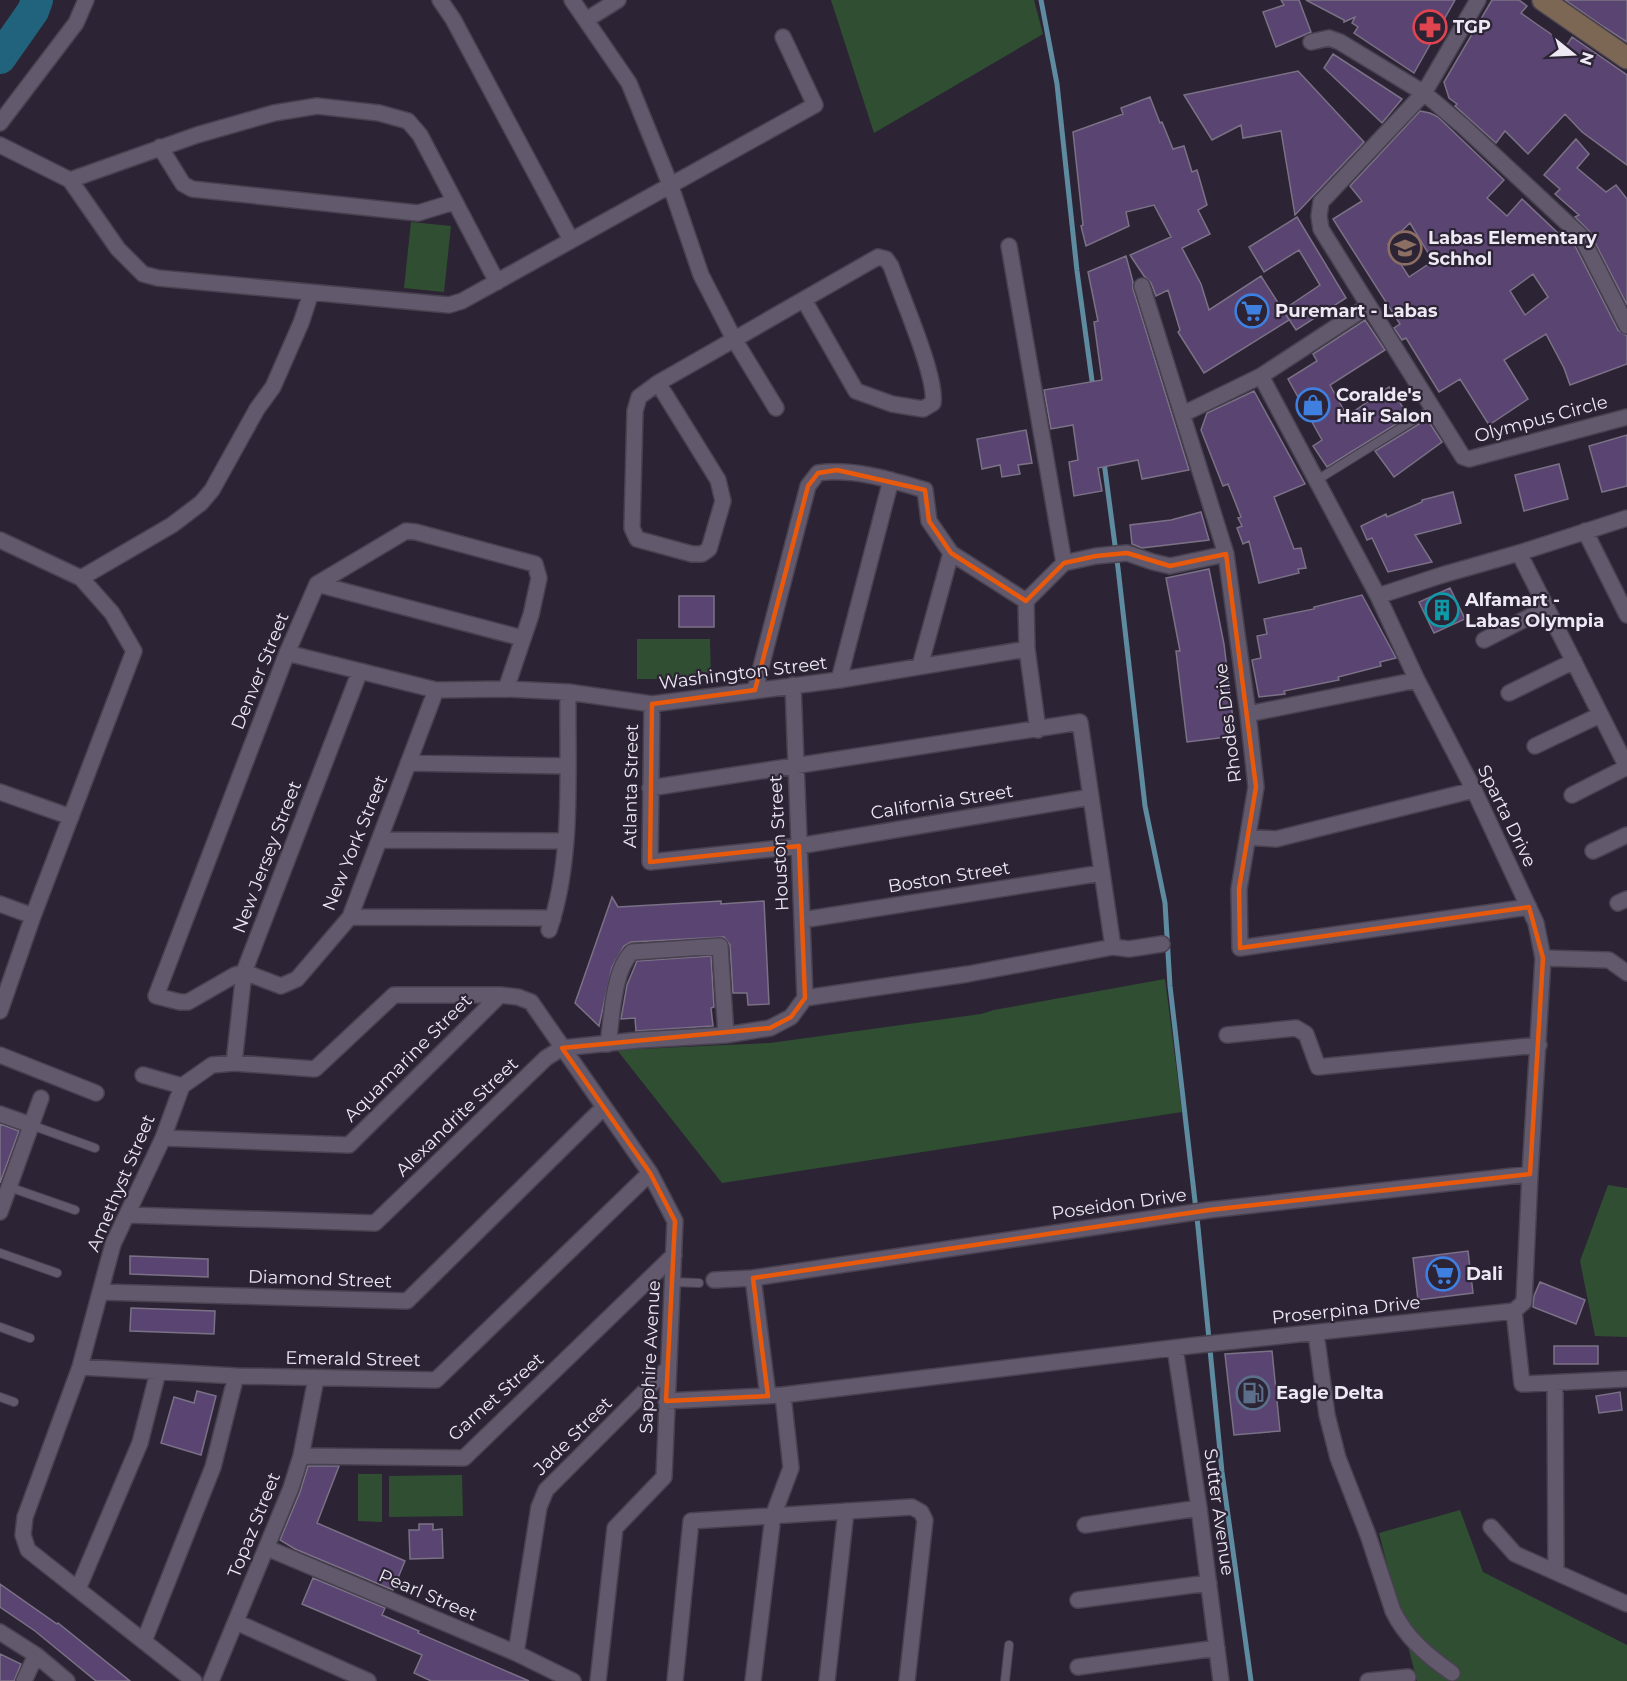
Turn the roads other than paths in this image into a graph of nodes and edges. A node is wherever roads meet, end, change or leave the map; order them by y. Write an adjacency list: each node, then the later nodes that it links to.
1 (86, 0): 12 (street)
2 (440, 0): 18 (street)
3 (572, 0): 7 (street)
4 (618, 0): 7 (street)
5 (1478, 0): 11 (street, Olympus Circle)
6 (1543, 0): 10 (main road)
7 (586, 20): 16 (street)
8 (783, 37): 16 (street)
9 (1311, 42): 11 (street)
10 (1627, 58)
11 (1424, 93): 24 (street, Olympus Circle); 25 (street)
12 (0, 123)
13 (0, 146): 15 (street)
14 (160, 147): 15 (street); 17 (street); 17 (street)
15 (70, 180): 22 (street)
16 (670, 184): 18 (street); 26 (street)
17 (454, 202): 20 (street)
18 (571, 240): 20 (street)
19 (1009, 246): 41 (street)
20 (497, 282): 22 (street)
21 (1142, 286): 31 (street, Rhodes Drive)
22 (311, 293): 42 (street)
23 (804, 300): 23 (street); 26 (street)
24 (1368, 306): 27 (street); 30 (street, Olympus Circle)
25 (1627, 326)
26 (734, 339): 28 (street); 29 (street)
27 (1261, 376): 31 (street); 34 (street, Sparta Drive)
28 (658, 383): 28 (street)
29 (776, 408)
30 (1433, 408): 32 (street, Olympus Circle); 34 (lane)
31 (1183, 414): 40 (street, Rhodes Drive)
32 (1627, 417)
33 (891, 480): 38 (street); 55 (street); 60 (street)
34 (1317, 480): 44 (street, Sparta Drive)
35 (1627, 518): 36 (street)
36 (1585, 531): 39 (street); 47 (street)
37 (0, 540): 42 (street)
38 (951, 553): 45 (street); 53 (street)
39 (1519, 553): 44 (street); 46 (street)
40 (1226, 554): 41 (street); 64 (street, Rhodes Drive)
41 (1064, 563): 45 (street)
42 (81, 578): 77 (street)
43 (316, 584): 48 (street); 48 (street); 51 (street, Denver Street)
44 (1378, 596): 56 (street, Sparta Drive)
45 (1026, 601): 50 (street)
46 (1547, 608): 49 (street); 52 (street)
47 (1627, 615)
48 (522, 638): 58 (street)
49 (1484, 640)
50 (1027, 649): 53 (street, Washington Street); 66 (street)
51 (287, 653): 54 (street, Washington Street); 93 (street, Denver Street)
52 (1574, 661): 62 (street); 65 (street)
53 (920, 666): 55 (street, Washington Street)
54 (360, 671): 59 (street, Washington Street); 93 (street, New Jersey Street)
55 (839, 680): 57 (street, Washington Street)
56 (1417, 680): 64 (street); 73 (street, Sparta Drive)
57 (794, 685): 60 (street, Washington Street); 70 (street, Houston Street)
58 (506, 689): 59 (street, Washington Street); 61 (street, Washington Street)
59 (436, 690): 68 (street, New York Street)
60 (754, 690): 63 (street, Washington Street)
61 (568, 692): 63 (street, Washington Street); 69 (street)
62 (1509, 693)
63 (652, 704): 72 (street, Atlanta Street)
64 (1248, 714): 79 (street, Rhodes Drive)
65 (1600, 715): 67 (street); 71 (street)
66 (1038, 730): 70 (street); 76 (street)
67 (1535, 746)
68 (408, 763): 69 (street); 80 (street, New York Street)
69 (567, 766): 81 (street)
70 (795, 767): 72 (street); 82 (street, Houston Street)
71 (1627, 767): 75 (street)
72 (650, 788): 82 (street, Atlanta Street)
73 (1474, 790): 79 (street); 86 (street, Sparta Drive)
74 (0, 792): 77 (street)
75 (1572, 795)
76 (1091, 797): 82 (street, California Street); 84 (street)
77 (71, 817): 87 (street)
78 (1627, 835): 83 (street)
79 (1248, 837): 86 (street, Rhodes Drive)
80 (379, 840): 81 (street); 88 (street, New York Street)
81 (566, 841): 88 (street)
82 (799, 846): 89 (street, Houston Street)
83 (1593, 851)
84 (1102, 873): 89 (street, Boston Street); 91 (street)
85 (0, 904): 87 (street)
86 (1529, 907): 92 (street, Sparta Drive)
87 (33, 916): 97 (street)
88 (350, 917): 93 (street, New York Street)
89 (802, 920): 96 (street, Houston Street)
90 (1162, 944): 91 (street)
91 (1113, 947): 96 (street)
92 (1543, 958): 94 (street); 101 (street, Sparta Drive)
93 (244, 972): 104 (street, New Jersey Street)
94 (1627, 973)
95 (500, 995): 102 (street); 104 (street); 112 (street, Aquamarine Street)
96 (805, 998): 98 (street)
97 (0, 1011)
98 (726, 1035): 100 (street); 100 (street)
99 (1227, 1035): 101 (street)
100 (608, 1044): 102 (street)
101 (1539, 1045): 115 (street, Sparta Drive)
102 (562, 1048): 109 (street, Sapphire Avenue); 119 (street, Alexandrite Street)
103 (0, 1055): 107 (street)
104 (234, 1063): 106 (street)
105 (143, 1075): 106 (street)
106 (182, 1086): 112 (street, Amethyst Street)
107 (96, 1093)
108 (41, 1098): 111 (street)
109 (604, 1107): 114 (street, Sapphire Avenue); 126 (street, Diamond Street)
110 (0, 1114): 111 (street)
111 (31, 1125): 113 (lane); 116 (street)
112 (163, 1138): 119 (street, Amethyst Street)
113 (95, 1148)
114 (650, 1173): 121 (street, Sapphire Avenue); 136 (street, Emerald Street)
115 (1530, 1174): 123 (street, Poseidon Drive); 127 (street, Sparta Drive)
116 (9, 1187): 117 (lane); 118 (street)
117 (75, 1210)
118 (0, 1212)
119 (128, 1215): 126 (street, Amethyst Street)
120 (0, 1253): 122 (lane)
121 (674, 1256): 125 (street, Sapphire Avenue); 143 (street, Garnet Street)
122 (57, 1273)
123 (753, 1278): 124 (street, Poseidon Drive); 139 (street)
124 (707, 1281): 125 (lane)
125 (673, 1282): 133 (street, Sapphire Avenue)
126 (100, 1292): 132 (street, Amethyst Street)
127 (1514, 1311): 129 (street, Proserpina Drive); 138 (street)
128 (0, 1327): 130 (lane)
129 (1316, 1333): 131 (street, Proserpina Drive); 163 (street)
130 (30, 1338)
131 (1182, 1347): 139 (street, Proserpina Drive); 144 (street, Sutter Avenue)
132 (80, 1368): 134 (street, Emerald Street); 152 (street, Amethyst Street)
133 (668, 1368): 141 (street, Sapphire Avenue); 160 (street, Jade Street)
134 (158, 1372): 135 (street, Emerald Street); 152 (street)
135 (236, 1376): 136 (street, Emerald Street); 157 (street)
136 (316, 1379): 143 (street, Topaz Street)
137 (1627, 1379): 138 (street)
138 (1555, 1383): 150 (street)
139 (775, 1395): 141 (street, Proserpina Drive); 146 (street)
140 (0, 1397): 142 (lane)
141 (666, 1401): 171 (street, Sapphire Avenue)
142 (14, 1402)
143 (301, 1456): 149 (street, Topaz Street)
144 (1199, 1508): 147 (street); 151 (street, Sutter Avenue)
145 (846, 1511): 146 (street); 174 (street); 175 (street)
146 (773, 1516): 172 (street); 173 (street)
147 (1085, 1525)
148 (1491, 1527): 150 (street)
149 (267, 1548): 155 (street, Topaz Street); 160 (street, Pearl Street)
150 (1556, 1572): 154 (street)
151 (1209, 1583): 153 (street); 159 (street, Sutter Avenue)
152 (78, 1589): 157 (street, Amethyst Street)
153 (1077, 1600)
154 (1627, 1604)
155 (236, 1622): 168 (street, Topaz Street); 169 (street)
156 (0, 1632): 161 (street)
157 (144, 1641): 167 (street, Amethyst Street)
158 (1010, 1645): 176 (lane)
159 (1217, 1648): 162 (street); 177 (street, Sutter Avenue)
160 (516, 1653): 170 (street, Pearl Street)
161 (36, 1655): 165 (street); 166 (street)
162 (1078, 1667)
163 (1452, 1673)
164 (1408, 1677): 178 (street)
165 (24, 1681)
166 (67, 1681)
167 (194, 1681)
168 (211, 1681)
169 (368, 1681)
170 (573, 1681)
171 (598, 1681)
172 (675, 1681)
173 (753, 1681)
174 (827, 1681)
175 (907, 1681)
176 (1005, 1681)
177 (1221, 1681)
178 (1368, 1681)

